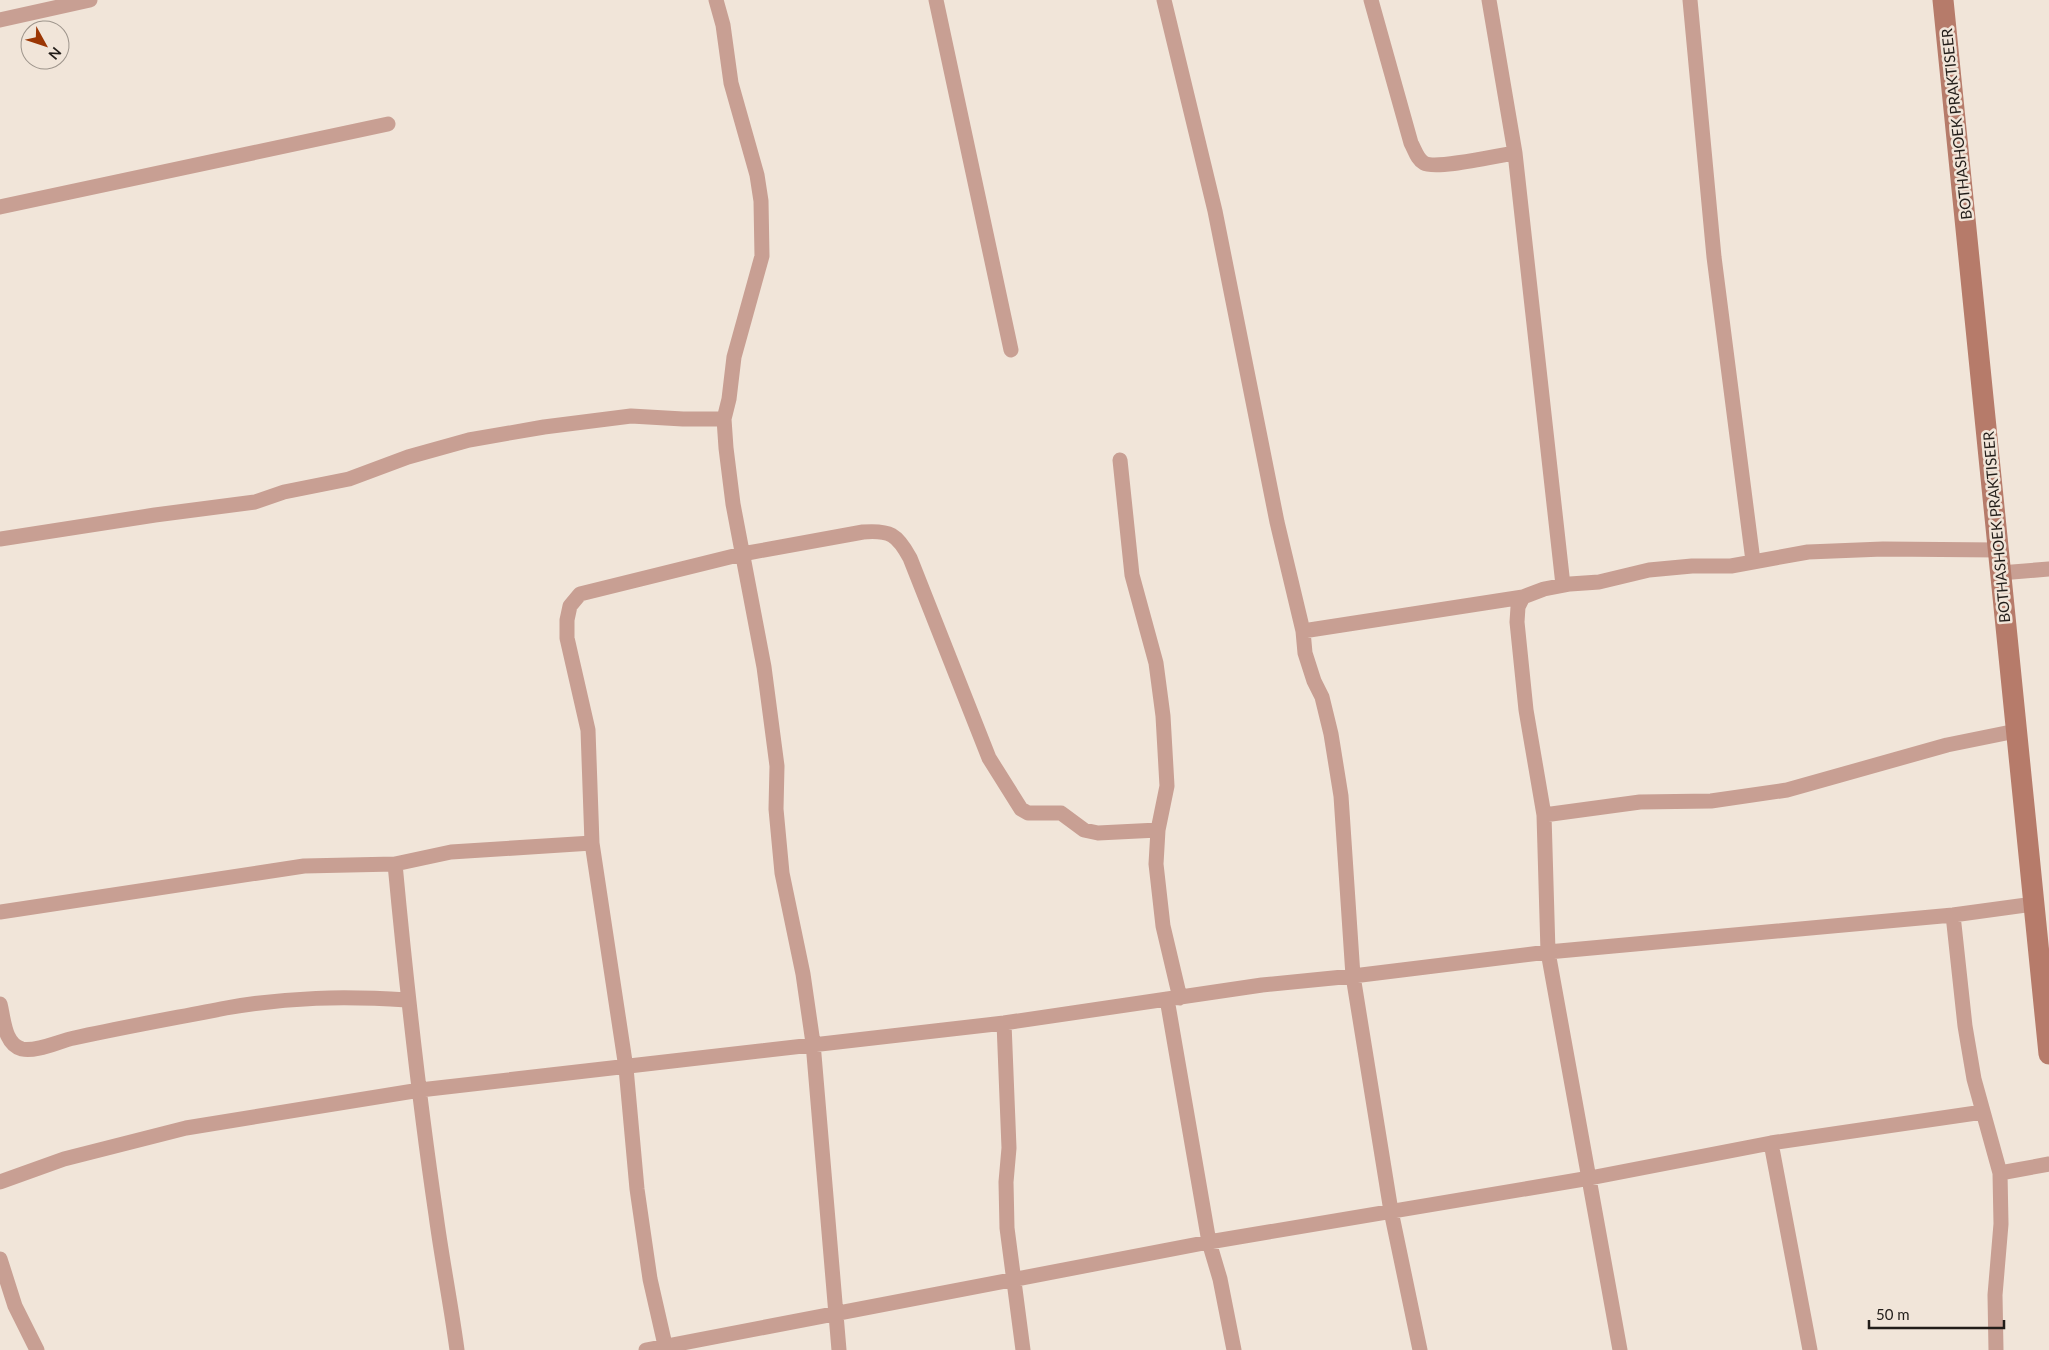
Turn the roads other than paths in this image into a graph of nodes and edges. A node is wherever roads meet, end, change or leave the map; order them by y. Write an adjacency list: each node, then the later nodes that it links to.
1 (90, 0): 9 (street)
2 (716, 0): 14 (street)
3 (936, 0): 13 (street)
4 (1164, 0): 24 (street)
5 (1371, 0): 11 (street)
6 (1489, 0): 11 (street)
7 (1690, 0): 19 (street)
8 (1943, 0): 17 (street, BOTHASHOEK PRAKTISEER)
9 (0, 20)
10 (388, 124): 12 (street)
11 (1516, 153): 22 (street)
12 (0, 207)
13 (1011, 350)
14 (724, 419): 16 (street); 18 (street)
15 (1120, 460): 27 (street)
16 (0, 539)
17 (1999, 550): 19 (street); 21 (street, BOTHASHOEK PRAKTISEER)
18 (742, 554): 27 (street); 28 (street); 39 (street)
19 (1753, 561): 22 (street)
20 (2049, 570): 21 (street)
21 (2000, 573): 25 (street, BOTHASHOEK PRAKTISEER)
22 (1562, 585): 23 (street)
23 (1523, 597): 24 (street); 26 (street)
24 (1303, 631): 34 (street)
25 (2016, 730): 26 (street); 30 (street, BOTHASHOEK PRAKTISEER)
26 (1544, 815): 33 (street)
27 (1158, 830): 35 (street)
28 (592, 843): 29 (street); 41 (street)
29 (395, 864): 31 (street); 36 (street)
30 (2034, 904): 32 (street); 40 (street, BOTHASHOEK PRAKTISEER)
31 (0, 912)
32 (1953, 914): 33 (street); 43 (street)
33 (1548, 952): 34 (street); 47 (street)
34 (1353, 976): 35 (street); 49 (street)
35 (1174, 999): 38 (street); 50 (street)
36 (407, 1000): 37 (street); 42 (street)
37 (0, 1004)
38 (1004, 1023): 39 (street); 52 (street)
39 (813, 1043): 41 (street); 53 (street)
40 (2049, 1054)
41 (626, 1068): 42 (street); 54 (street)
42 (420, 1090): 48 (street); 56 (street)
43 (1983, 1112): 44 (street); 46 (street)
44 (1771, 1143): 47 (street); 62 (street)
45 (2049, 1164): 46 (street)
46 (2000, 1173): 63 (street)
47 (1590, 1178): 49 (street); 61 (street)
48 (0, 1182)
49 (1391, 1211): 50 (street); 60 (street)
50 (1209, 1242): 52 (street); 59 (street)
51 (0, 1259): 55 (street)
52 (1013, 1280): 53 (street); 58 (street)
53 (835, 1313): 54 (street); 57 (street)
54 (653, 1348)
55 (36, 1350)
56 (457, 1350)
57 (839, 1350)
58 (1023, 1350)
59 (1234, 1350)
60 (1420, 1350)
61 (1620, 1350)
62 (1810, 1350)
63 (1996, 1350)

